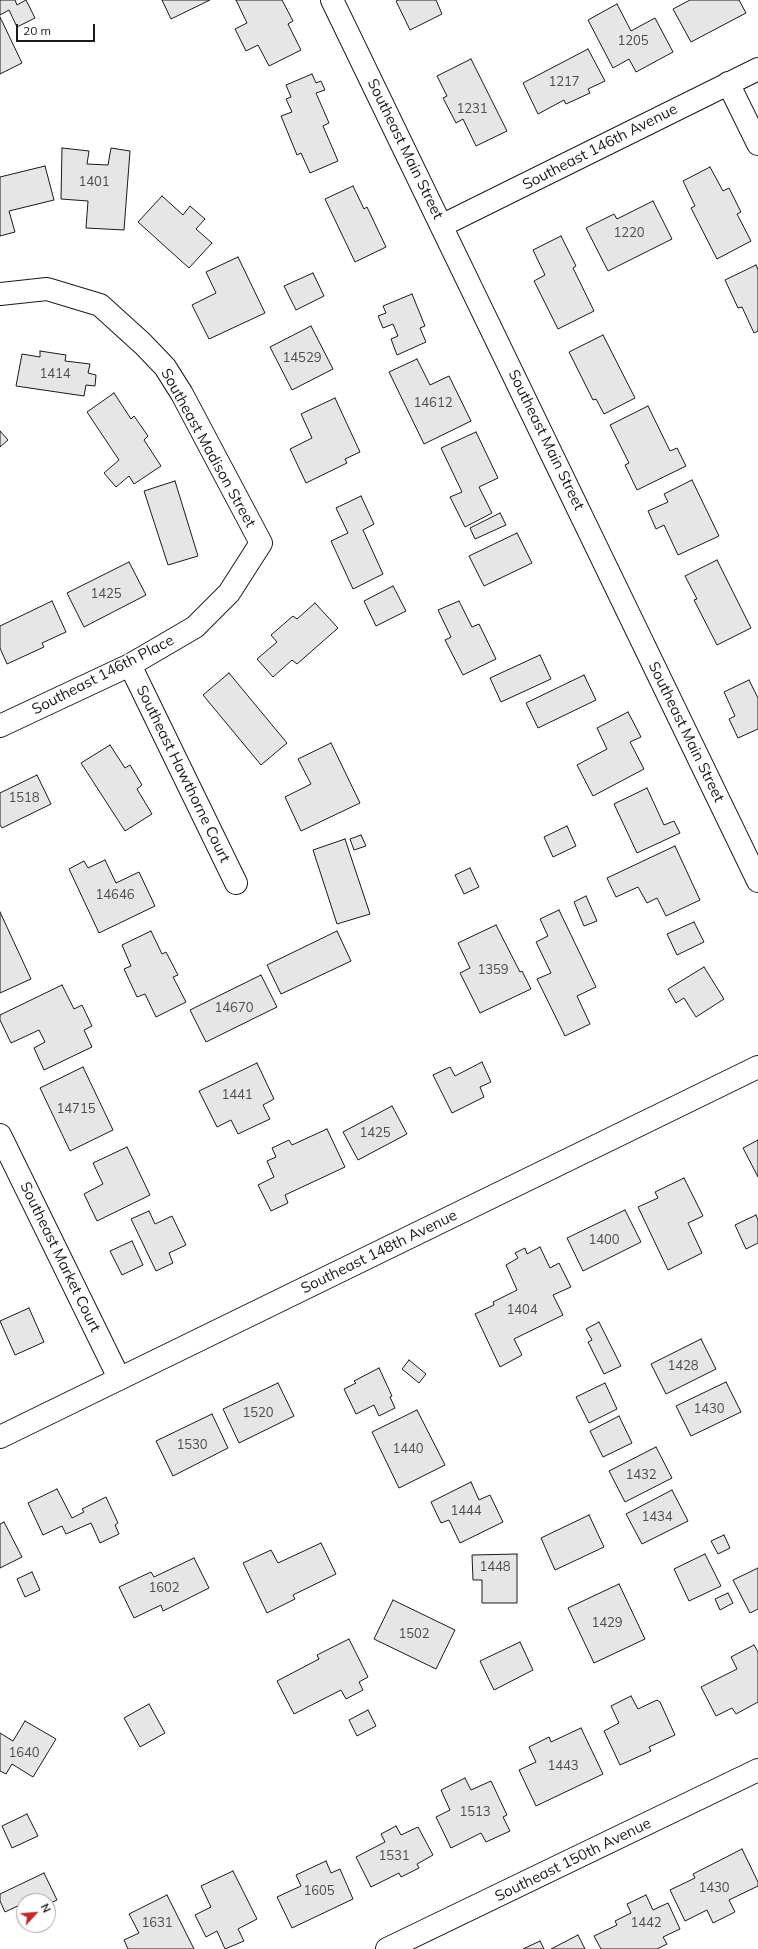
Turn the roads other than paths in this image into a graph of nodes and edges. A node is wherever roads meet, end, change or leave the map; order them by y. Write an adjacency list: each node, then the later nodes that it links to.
1 (332, 0): 5 (street, Southeast Main Street)
2 (758, 69): 3 (street, Southeast 146th Avenue)
3 (728, 83): 4 (street); 5 (street, Southeast 146th Avenue)
4 (758, 144)
5 (443, 225): 10 (street, Southeast Main Street)
6 (0, 294): 7 (street, Southeast Madison Street)
7 (261, 543): 8 (street, Southeast 146th Place)
8 (130, 665): 9 (street, Southeast 146th Place); 11 (street, Southeast Hawthorne Court)
9 (0, 726)
10 (758, 882)
11 (236, 883)
12 (758, 1067): 14 (street, Southeast 148th Avenue)
13 (0, 1136): 14 (street, Southeast Market Court)
14 (120, 1378): 15 (street, Southeast 148th Avenue)
15 (0, 1437)
16 (758, 1770): 17 (street, Southeast 150th Avenue)
17 (387, 1949)

